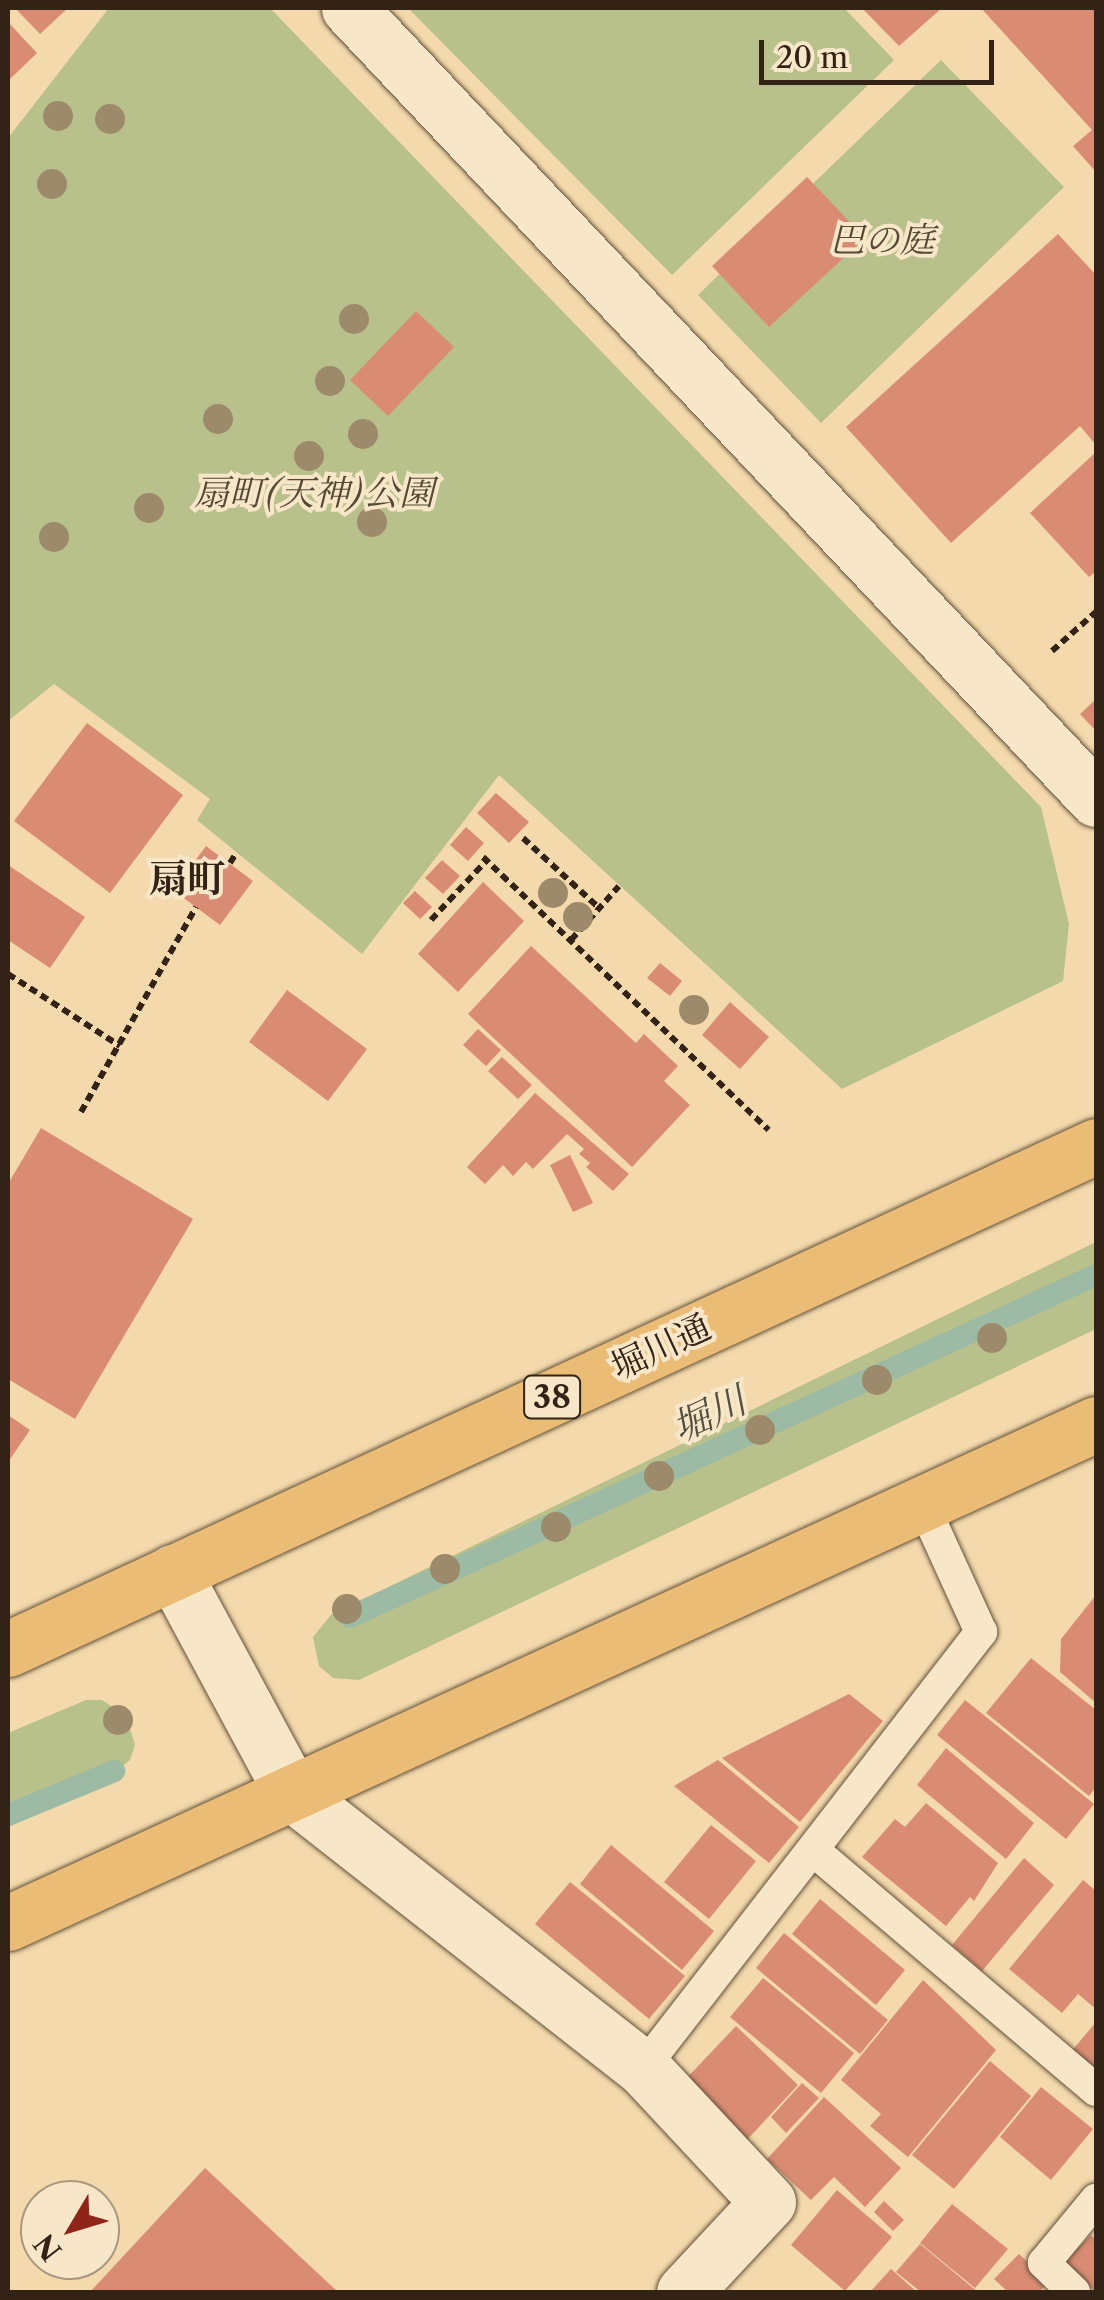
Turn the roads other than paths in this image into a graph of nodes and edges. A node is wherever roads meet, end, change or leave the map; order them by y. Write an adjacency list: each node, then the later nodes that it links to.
1 (349, 8): 2 (street)
2 (1096, 799)
3 (1096, 1146): 6 (main road, 堀川通 / 38)
4 (1096, 1424): 5 (main road)
5 (924, 1507): 8 (main road); 9 (lane)
6 (173, 1572): 7 (main road, 堀川通 / 38); 8 (street)
7 (8, 1649)
8 (292, 1794): 10 (main road); 11 (street)
9 (813, 1850): 11 (lane); 12 (lane)
10 (8, 1923)
11 (643, 2068): 14 (street)
12 (1096, 2090)
13 (1096, 2200): 15 (lane)
14 (684, 2292)
15 (1074, 2292)

